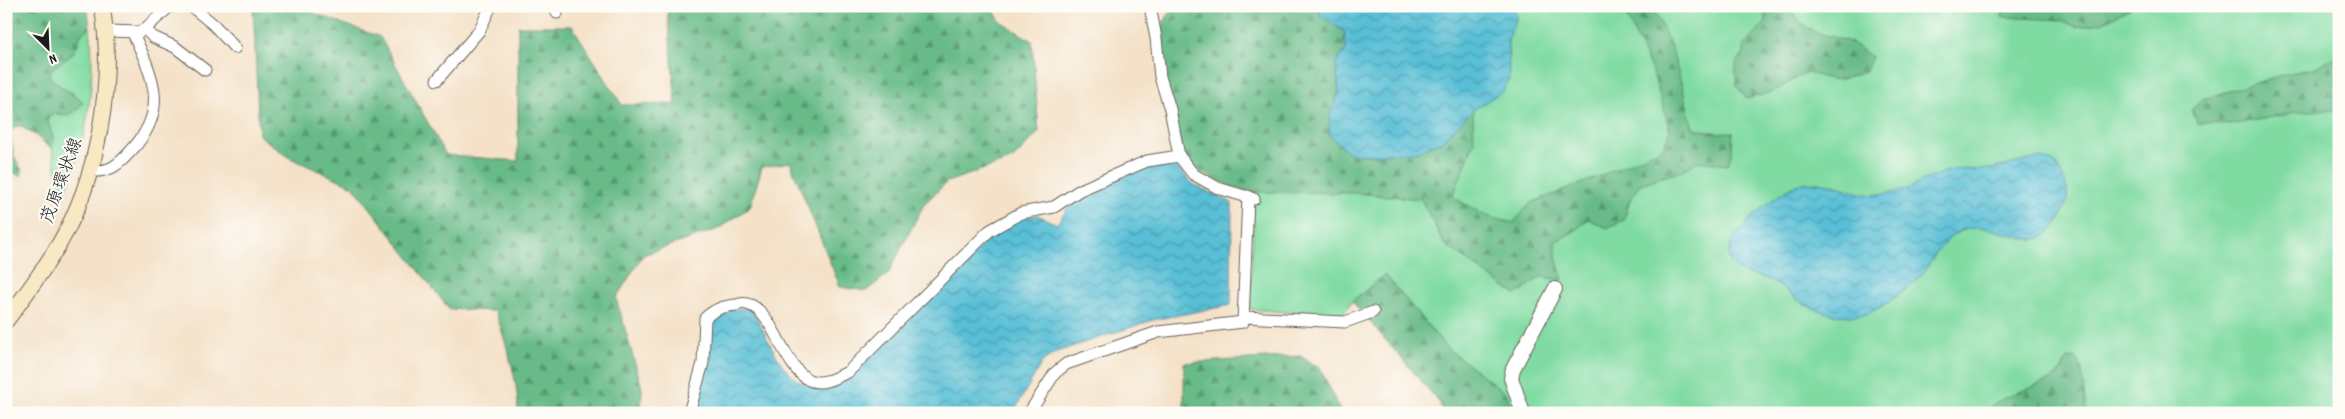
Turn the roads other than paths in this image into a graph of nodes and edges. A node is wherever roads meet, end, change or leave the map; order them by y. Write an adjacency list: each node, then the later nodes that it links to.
1 (102, 6): 7 (main road, 茂原環状線)
2 (170, 6): 6 (street)
3 (191, 6): 9 (street)
4 (490, 6): 11 (street)
5 (1150, 6): 12 (street)
6 (145, 29): 8 (street); 10 (street)
7 (106, 31): 8 (street); 13 (main road, 茂原環状線)
8 (133, 33): 13 (street)
9 (235, 48)
10 (205, 70)
11 (437, 80)
12 (1179, 156): 16 (street); 18 (street)
13 (90, 171): 17 (main road, 茂原環状線)
14 (1555, 289): 20 (street)
15 (1373, 312): 16 (street)
16 (1244, 317): 19 (street)
17 (6, 321)
18 (689, 413)
19 (1028, 413)
20 (1523, 413)

